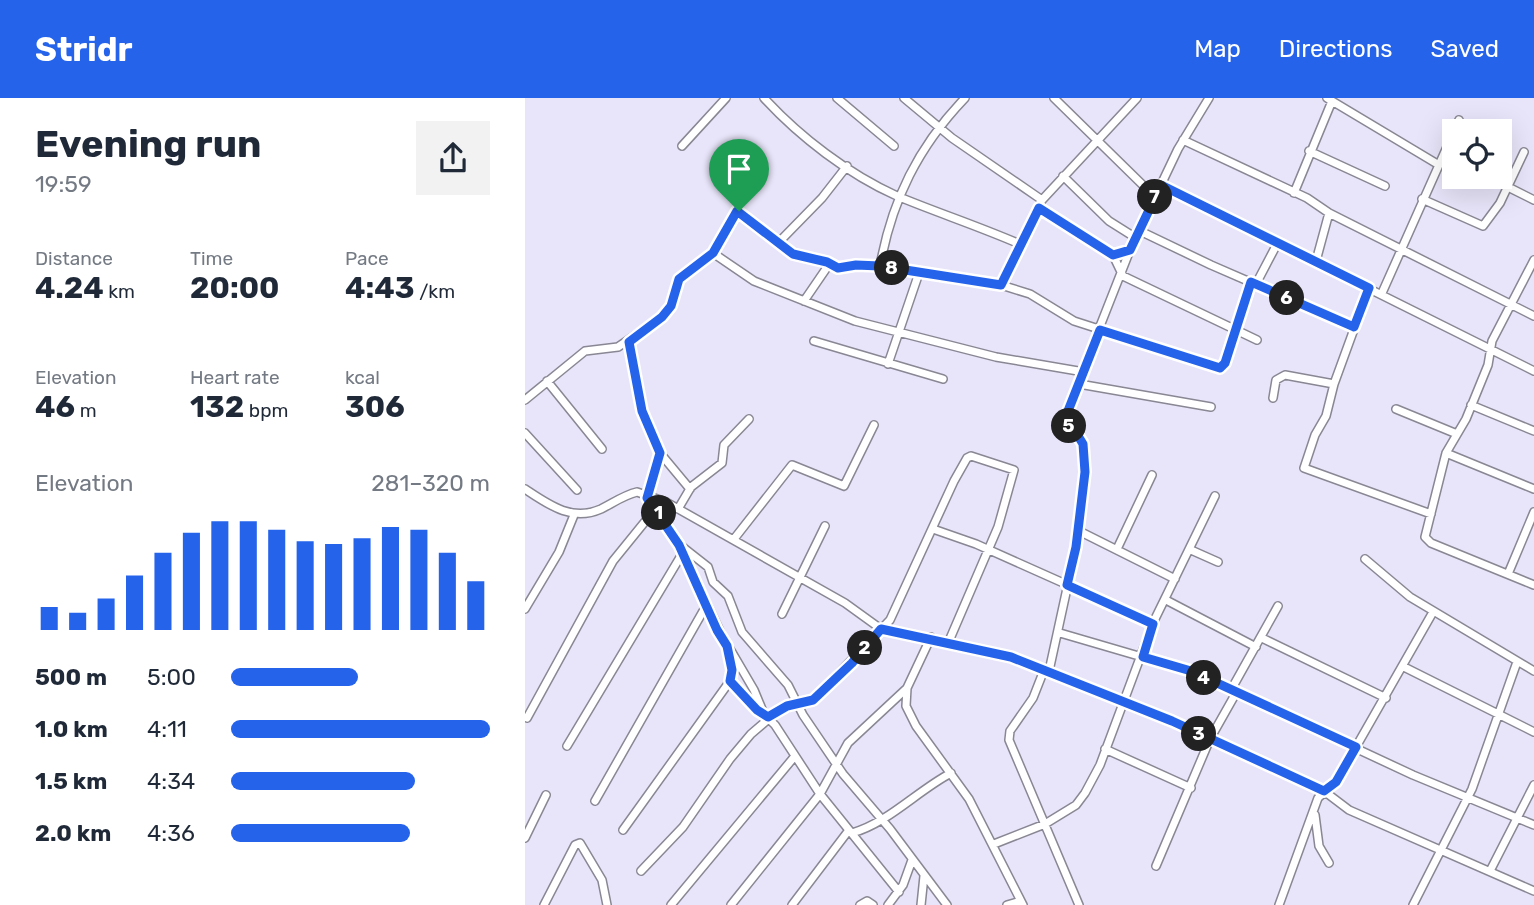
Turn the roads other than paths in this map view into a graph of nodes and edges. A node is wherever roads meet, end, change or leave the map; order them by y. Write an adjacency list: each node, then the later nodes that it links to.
1 (726, 98): 14 (street)
2 (764, 98): 20 (street)
3 (837, 98): 15 (street)
4 (904, 98): 11 (street)
5 (965, 98): 11 (street)
6 (1054, 98): 13 (street)
7 (1137, 98): 10 (street)
8 (1209, 98): 12 (street)
9 (1329, 100): 16 (street); 19 (street)
10 (1128, 101): 13 (street)
11 (937, 127): 28 (street); 30 (street)
12 (1182, 140): 23 (street); 27 (street)
13 (1097, 141): 21 (street); 29 (street)
14 (682, 146)
15 (894, 146)
16 (1309, 151): 24 (street); 27 (street)
17 (1524, 152): 22 (street)
18 (1442, 158): 19 (street)
19 (1439, 165): 31 (street)
20 (847, 166): 28 (street); 36 (street)
21 (1063, 176): 30 (street); 35 (street)
22 (1512, 178)
23 (1161, 185): 29 (street); 37 (street)
24 (1385, 186)
25 (1507, 189): 31 (street)
26 (1512, 189): 32 (street)
27 (1294, 193): 34 (street)
28 (898, 196): 38 (street); 46 (street)
29 (1155, 197): 35 (street)
30 (1042, 200): 33 (street)
31 (1422, 200): 39 (street)
32 (1534, 200)
33 (1039, 208): 38 (street); 42 (street)
34 (1329, 212): 39 (street); 43 (street)
35 (1138, 234): 40 (street); 49 (street)
36 (779, 242): 41 (street); 45 (street)
37 (1277, 244): 43 (street); 49 (street)
38 (1021, 245): 50 (street)
39 (1403, 249): 52 (street); 54 (street)
40 (1130, 250): 42 (street); 48 (street)
41 (713, 253): 53 (street); 62 (street)
42 (1113, 255): 48 (street)
43 (1316, 261): 51 (street)
44 (1533, 262): 54 (street)
45 (830, 263): 46 (street); 53 (street)
46 (880, 266): 47 (street)
47 (919, 272): 50 (street); 59 (street)
48 (1123, 275): 57 (street); 58 (street)
49 (1253, 283): 56 (street); 58 (street)
50 (1001, 285): 57 (street)
51 (1369, 288): 52 (street); 56 (street)
52 (1382, 293): 63 (street)
53 (804, 301): 59 (street)
54 (1510, 304): 55 (street); 63 (street)
55 (1534, 316)
56 (1354, 327): 70 (street)
57 (1100, 330): 58 (street); 66 (street)
58 (1235, 330): 60 (street)
59 (897, 332): 64 (street); 66 (street)
60 (1257, 340)
61 (814, 341): 64 (street)
62 (629, 342): 68 (street); 82 (street)
63 (1489, 347): 65 (street); 73 (street)
64 (888, 364): 67 (street)
65 (1534, 371)
66 (1084, 372): 69 (street)
67 (943, 379)
68 (547, 381): 72 (street); 81 (street)
69 (1079, 384): 74 (street); 98 (street)
70 (1334, 384): 71 (street); 94 (street)
71 (1273, 398)
72 (525, 400)
73 (1471, 405): 78 (street); 80 (street)
74 (1211, 407)
75 (1396, 409): 80 (street)
76 (749, 419): 86 (street)
77 (874, 425): 101 (street)
78 (1534, 431)
79 (525, 433): 88 (street)
80 (1457, 434): 83 (street)
81 (603, 449)
82 (660, 453): 86 (street); 89 (street)
83 (1446, 453): 87 (street); 94 (street)
84 (1152, 475): 103 (street)
85 (525, 489): 95 (street)
86 (689, 489): 92 (street)
87 (1534, 489)
88 (577, 490)
89 (646, 494): 91 (street); 92 (street); 95 (street)
90 (1215, 496): 105 (street)
91 (656, 508): 102 (street); 141 (street)
92 (678, 509): 101 (street)
93 (1534, 512): 99 (street)
94 (1431, 514): 109 (street)
95 (575, 515): 117 (street)
96 (825, 526): 110 (street)
97 (933, 529): 104 (street); 104 (street); 121 (street)
98 (1077, 530): 103 (street); 113 (street)
99 (1524, 535): 100 (street); 109 (street)
100 (1534, 538)
101 (734, 539): 110 (street)
102 (679, 545): 106 (street); 138 (street)
103 (1117, 549): 111 (street)
104 (988, 550): 113 (street); 125 (street)
105 (1191, 550): 108 (street); 111 (street)
106 (682, 554): 115 (street); 144 (street)
107 (1364, 559): 118 (street)
108 (1218, 562)
109 (1508, 574): 112 (street)
110 (800, 579): 119 (street); 121 (street)
111 (1175, 579): 114 (street)
112 (1534, 584)
113 (1067, 585): 120 (street); 122 (street)
114 (1166, 600): 120 (street); 127 (street)
115 (706, 606): 126 (street); 156 (street)
116 (1278, 606): 124 (street)
117 (525, 609)
118 (1433, 612): 129 (street); 130 (street)
119 (782, 614)
120 (1153, 624): 128 (street)
121 (881, 629): 123 (street); 138 (street)
122 (1060, 633): 128 (street); 131 (street)
123 (931, 637): 125 (street); 134 (street)
124 (1262, 638): 127 (street); 136 (street)
125 (949, 641): 131 (street)
126 (727, 646): 133 (street); 140 (street)
127 (1256, 647): 135 (street)
128 (1143, 657): 135 (street); 137 (street)
129 (1517, 662): 132 (street); 139 (street)
130 (1403, 667): 136 (street); 139 (street)
131 (1047, 671): 137 (street); 160 (street)
132 (1534, 671)
133 (730, 681): 140 (street); 162 (street)
134 (907, 688): 148 (street); 149 (street)
135 (1233, 692): 143 (street); 145 (street)
136 (1386, 698): 145 (street)
137 (1125, 701): 143 (street); 146 (street)
138 (797, 704): 140 (street); 148 (street)
139 (1499, 715): 142 (street); 155 (street)
140 (766, 716): 147 (street); 170 (street)
141 (527, 718)
142 (1534, 732)
143 (1210, 739): 151 (street); 152 (street)
144 (566, 746)
145 (1356, 747): 152 (street); 155 (street)
146 (1105, 749): 151 (street); 160 (street)
147 (795, 756): 153 (street); 179 (street)
148 (838, 764): 153 (street); 159 (street)
149 (950, 773): 159 (street); 165 (street)
150 (1534, 785): 158 (street)
151 (1191, 788): 169 (street)
152 (1324, 791): 157 (street); 166 (street)
153 (820, 794): 163 (street); 180 (street)
154 (546, 795): 164 (street)
155 (1466, 798): 158 (street); 166 (street)
156 (594, 801)
157 (1314, 813): 168 (street); 189 (street)
158 (1518, 817): 161 (street); 171 (street)
159 (883, 820): 163 (street); 167 (street)
160 (1045, 824): 165 (street); 188 (street)
161 (1534, 825)
162 (622, 830)
163 (851, 832): 174 (street); 181 (street)
164 (525, 838)
165 (994, 844): 175 (street)
166 (1441, 848): 171 (street); 176 (street)
167 (912, 859): 172 (street); 174 (street)
168 (1329, 863)
169 (1156, 866)
170 (641, 871)
171 (1490, 871): 173 (street)
172 (924, 876): 185 (street); 186 (street)
173 (1534, 891)
174 (899, 892): 184 (street)
175 (1022, 903): 187 (street)
176 (1415, 904)
177 (544, 905): 178 (street)
178 (607, 905)
179 (671, 905)
180 (731, 905)
181 (792, 905)
182 (860, 905): 183 (street)
183 (873, 905)
184 (888, 905)
185 (921, 905)
186 (947, 905)
187 (1007, 905)
188 (1079, 905)
189 (1279, 905)

